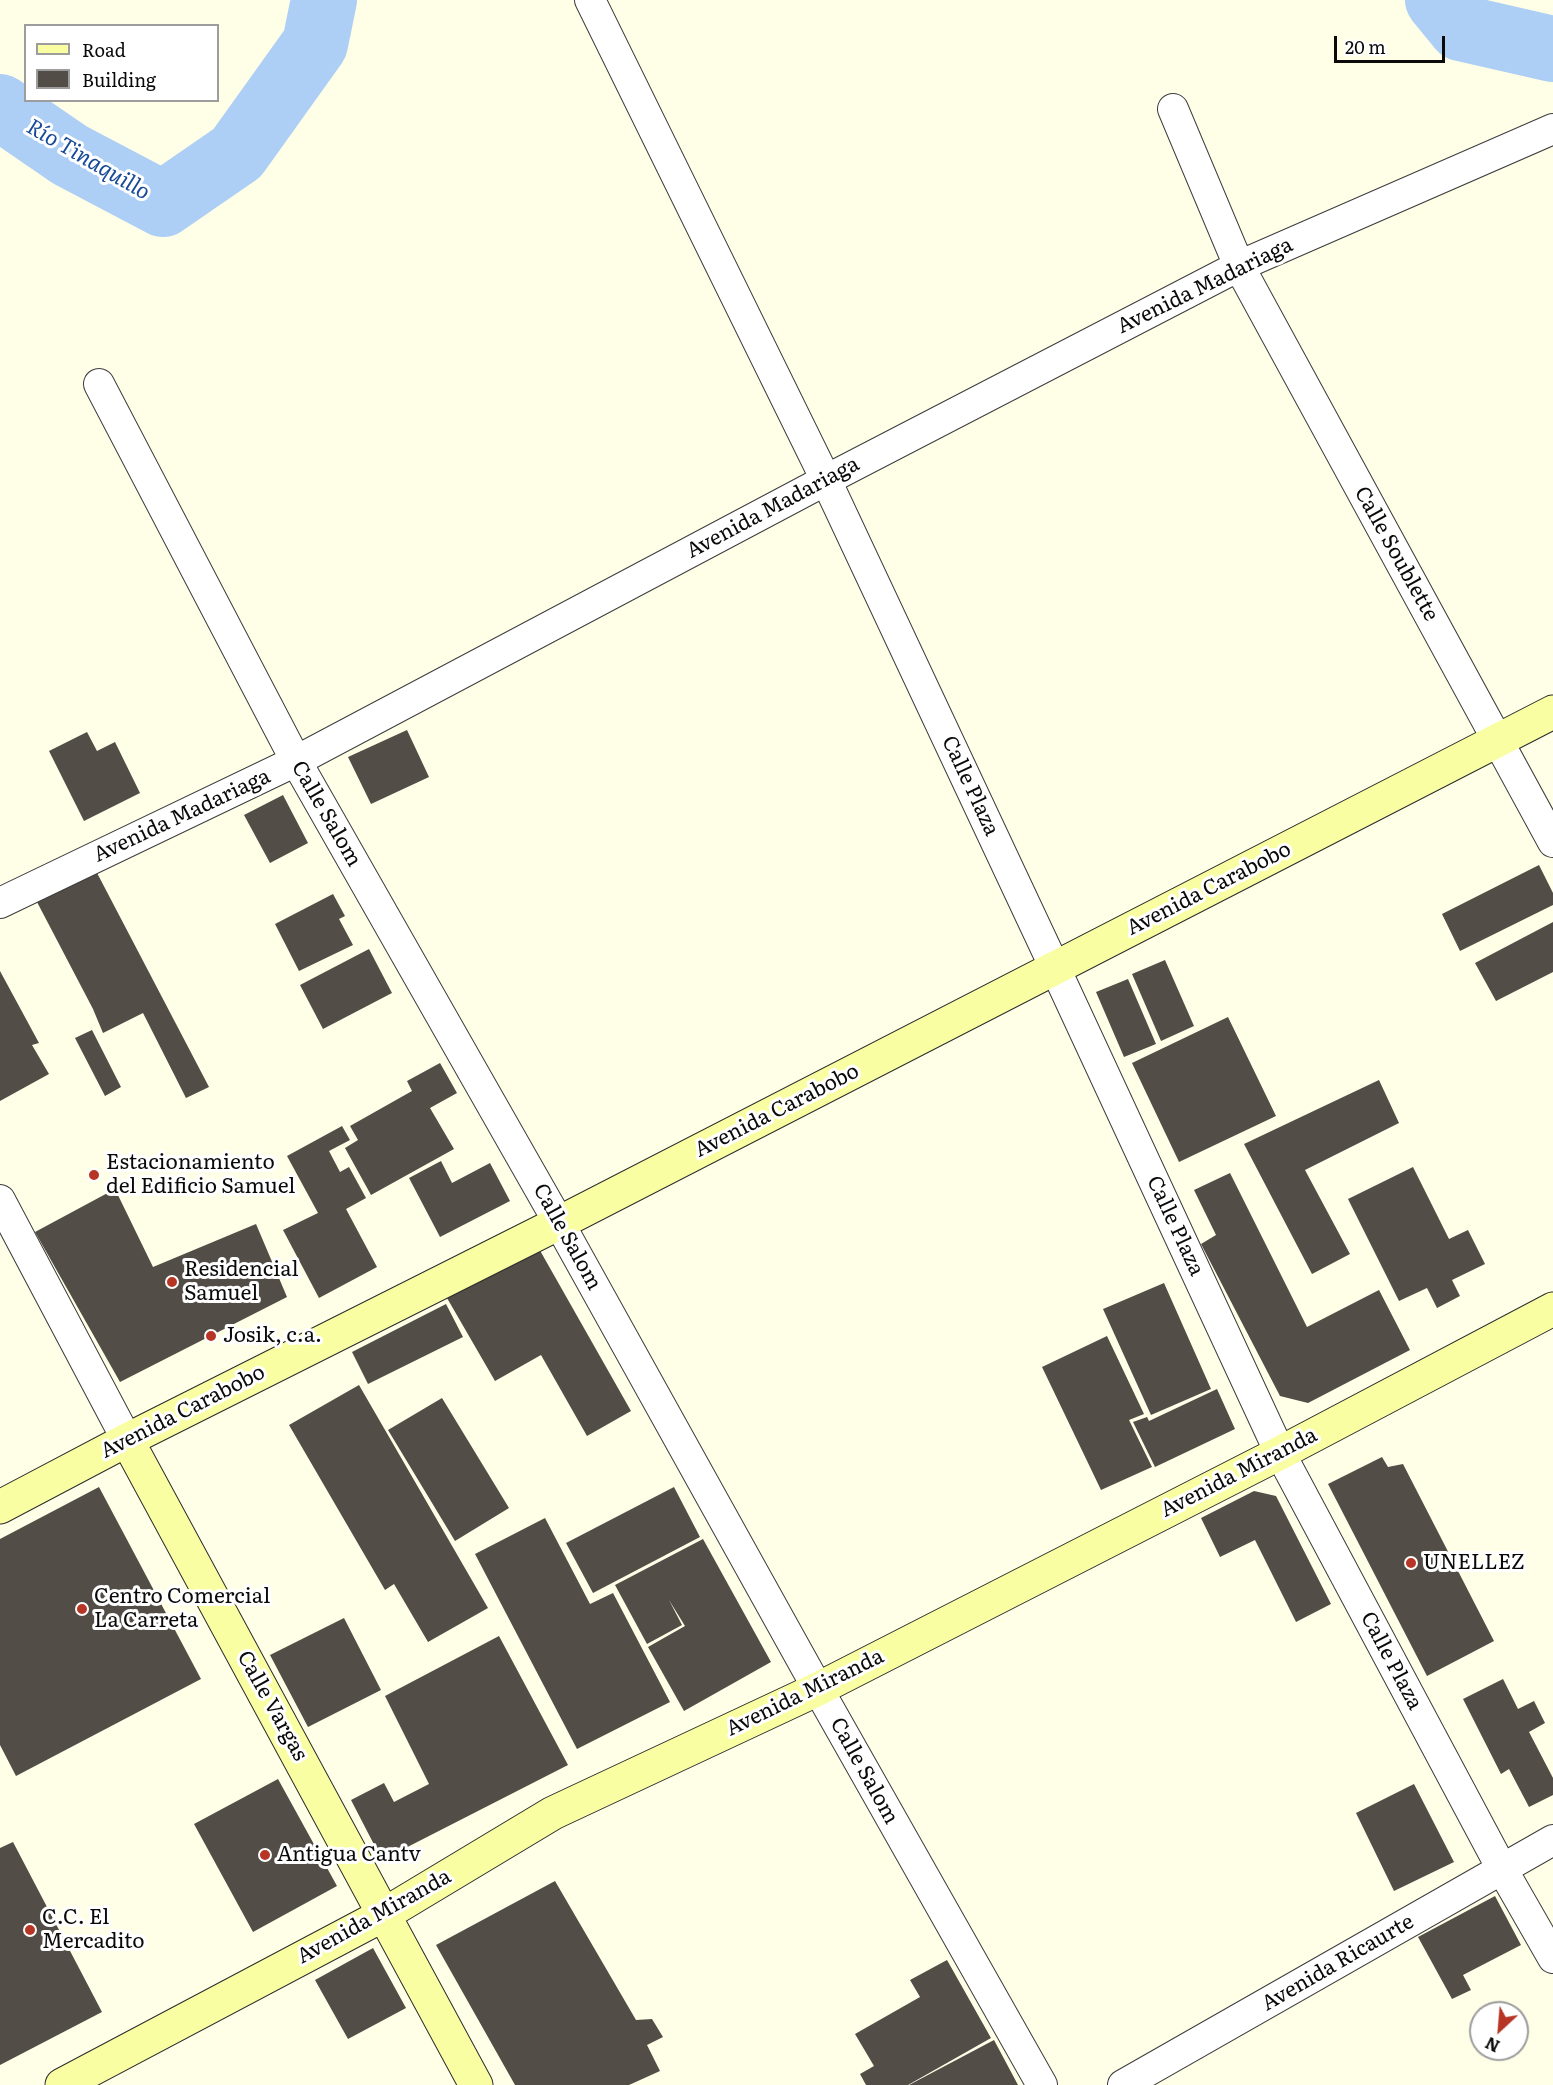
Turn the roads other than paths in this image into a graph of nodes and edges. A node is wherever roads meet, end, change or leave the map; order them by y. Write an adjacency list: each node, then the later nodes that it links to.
1 (590, 0): 6 (street, Calle Plaza)
2 (1173, 109): 4 (street, Calle Soublette)
3 (1553, 129): 4 (street, Avenida Madariaga)
4 (1239, 266): 6 (street, Avenida Madariaga); 8 (street, Calle Soublette)
5 (99, 384): 9 (street, Calle Salom)
6 (826, 480): 9 (street, Avenida Madariaga); 12 (street, Calle Plaza)
7 (1553, 712): 8 (street, Avenida Carabobo)
8 (1498, 741): 10 (street, Calle Soublette); 12 (street, Avenida Carabobo)
9 (296, 761): 11 (street, Avenida Madariaga); 14 (street, Calle Salom)
10 (1553, 842)
11 (0, 903)
12 (1055, 968): 14 (street, Avenida Carabobo); 17 (street, Calle Plaza)
13 (0, 1200): 16 (street, Calle Vargas)
14 (560, 1223): 16 (street, Avenida Carabobo); 19 (street, Calle Salom)
15 (1553, 1309): 17 (street, Avenida Miranda)
16 (127, 1440): 18 (street, Avenida Carabobo); 22 (street, Calle Vargas)
17 (1280, 1453): 19 (street, Avenida Miranda); 21 (street, Calle Plaza)
18 (0, 1507)
19 (818, 1689): 22 (street, Avenida Miranda); 26 (street, Calle Salom)
20 (1553, 1840): 21 (street, Avenida Ricaurte)
21 (1502, 1869): 23 (street, Calle Plaza); 27 (street, Avenida Ricaurte)
22 (385, 1914): 24 (street, Avenida Miranda); 25 (street, Calle Vargas)
23 (1553, 1958)
24 (63, 2085)
25 (476, 2085)
26 (1041, 2085)
27 (1123, 2085)

